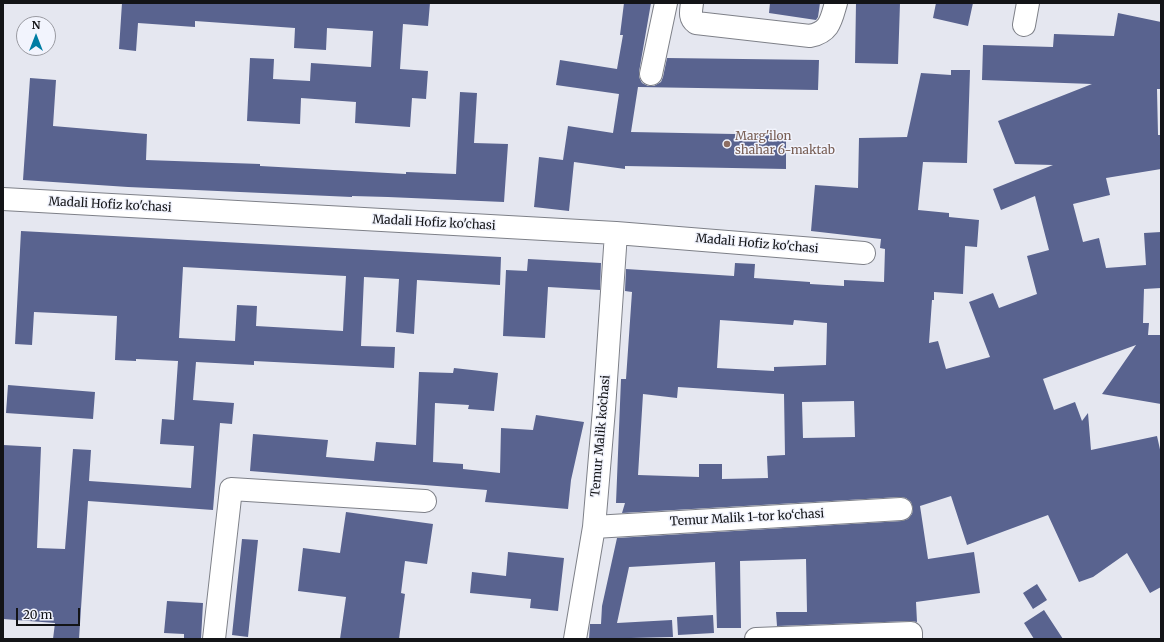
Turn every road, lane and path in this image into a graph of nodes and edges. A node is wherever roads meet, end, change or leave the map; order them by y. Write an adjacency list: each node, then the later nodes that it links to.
1 (666, 3): 6 (street)
2 (692, 3): 3 (street)
3 (836, 3)
4 (1028, 3): 5 (street)
5 (1024, 25)
6 (651, 74)
7 (3, 199): 8 (street, Madali Hofiz ko'chasi)
8 (616, 233): 9 (street, Madali Hofiz ko'chasi); 12 (street, Temur Malik koʻchasi)
9 (864, 253)
10 (425, 501): 13 (street)
11 (901, 509): 12 (street, Temur Malik 1-tor ko‘chasi)
12 (594, 527): 14 (street, Temur Malik koʻchasi)
13 (214, 639)
14 (575, 639)
15 (756, 639): 16 (street)
16 (911, 639)

